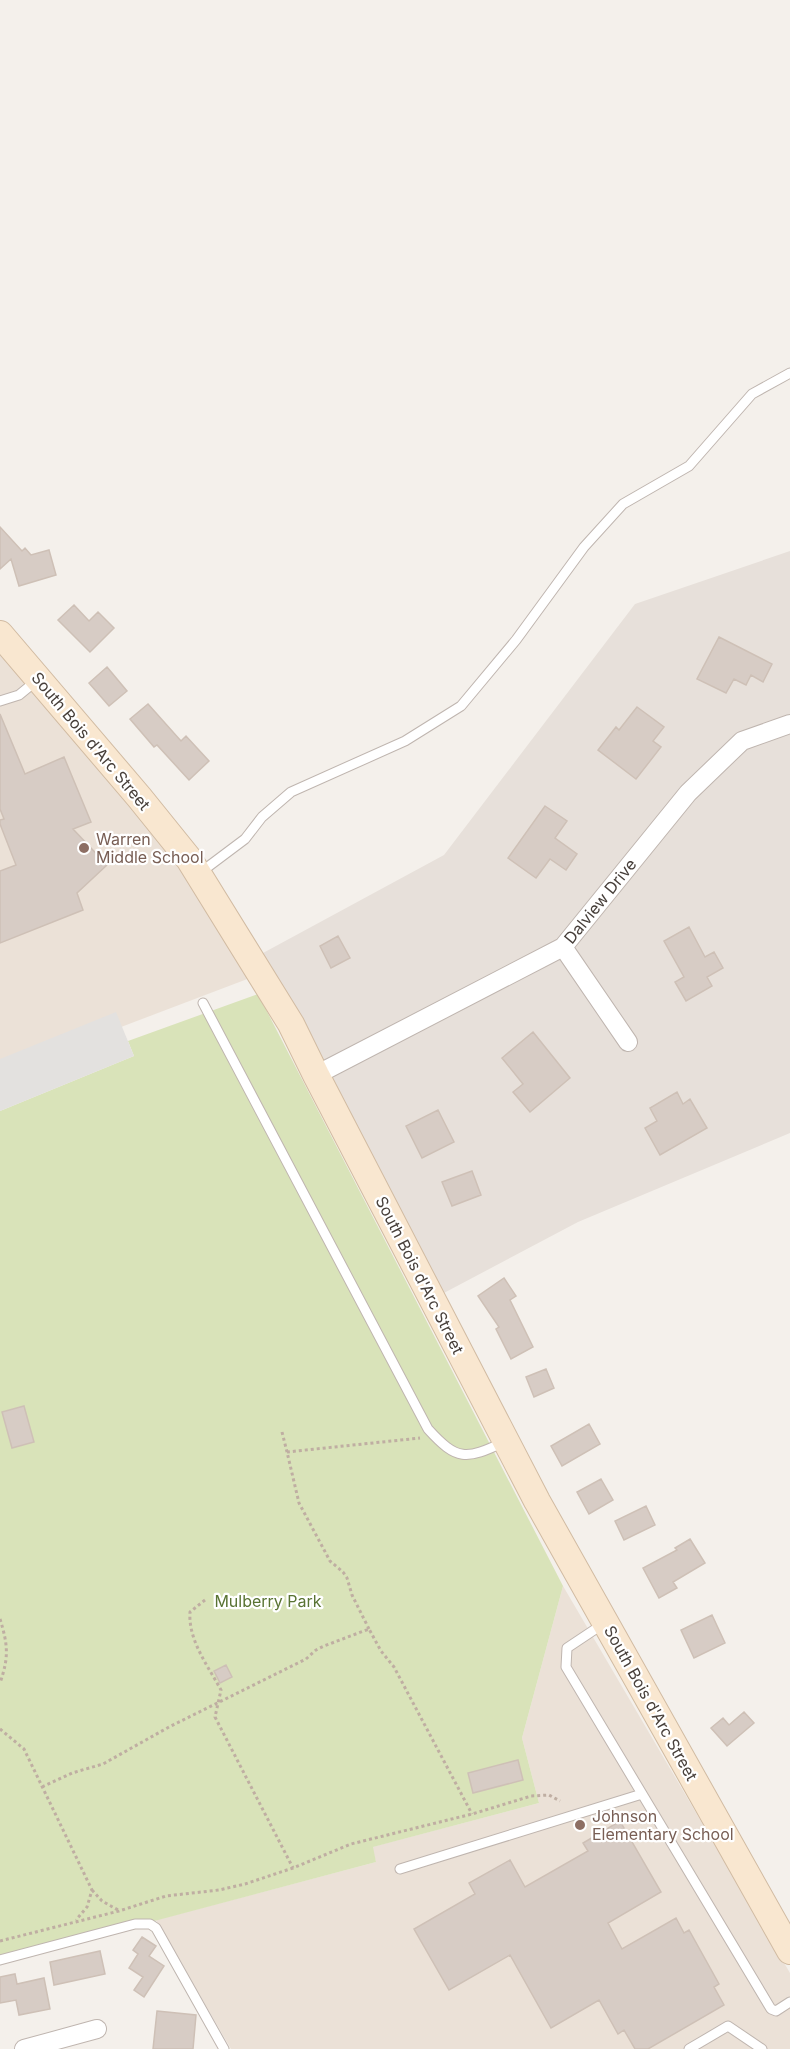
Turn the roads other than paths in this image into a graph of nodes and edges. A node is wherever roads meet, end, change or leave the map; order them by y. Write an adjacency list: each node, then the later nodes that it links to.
1 (790, 373): 6 (lane)
2 (0, 634): 3 (main road, South Bois d'Arc Street)
3 (39, 679): 4 (lane); 6 (main road, South Bois d'Arc Street)
4 (0, 701)
5 (790, 724): 7 (street, Dalview Drive)
6 (199, 874): 10 (main road, South Bois d'Arc Street)
7 (563, 947): 9 (street); 10 (street, Dalview Drive)
8 (203, 1003): 11 (lane)
9 (628, 1042)
10 (316, 1076): 11 (main road, South Bois d'Arc Street)
11 (506, 1441): 12 (main road, South Bois d'Arc Street)
12 (606, 1623): 13 (lane); 15 (main road, South Bois d'Arc Street)
13 (642, 1794): 14 (lane); 17 (lane)
14 (400, 1869)
15 (790, 1951)
16 (0, 1960): 20 (lane)
17 (790, 2002)
18 (97, 2029): 19 (street)
19 (24, 2049)
20 (224, 2049)
21 (689, 2049): 22 (lane)
22 (762, 2049)

